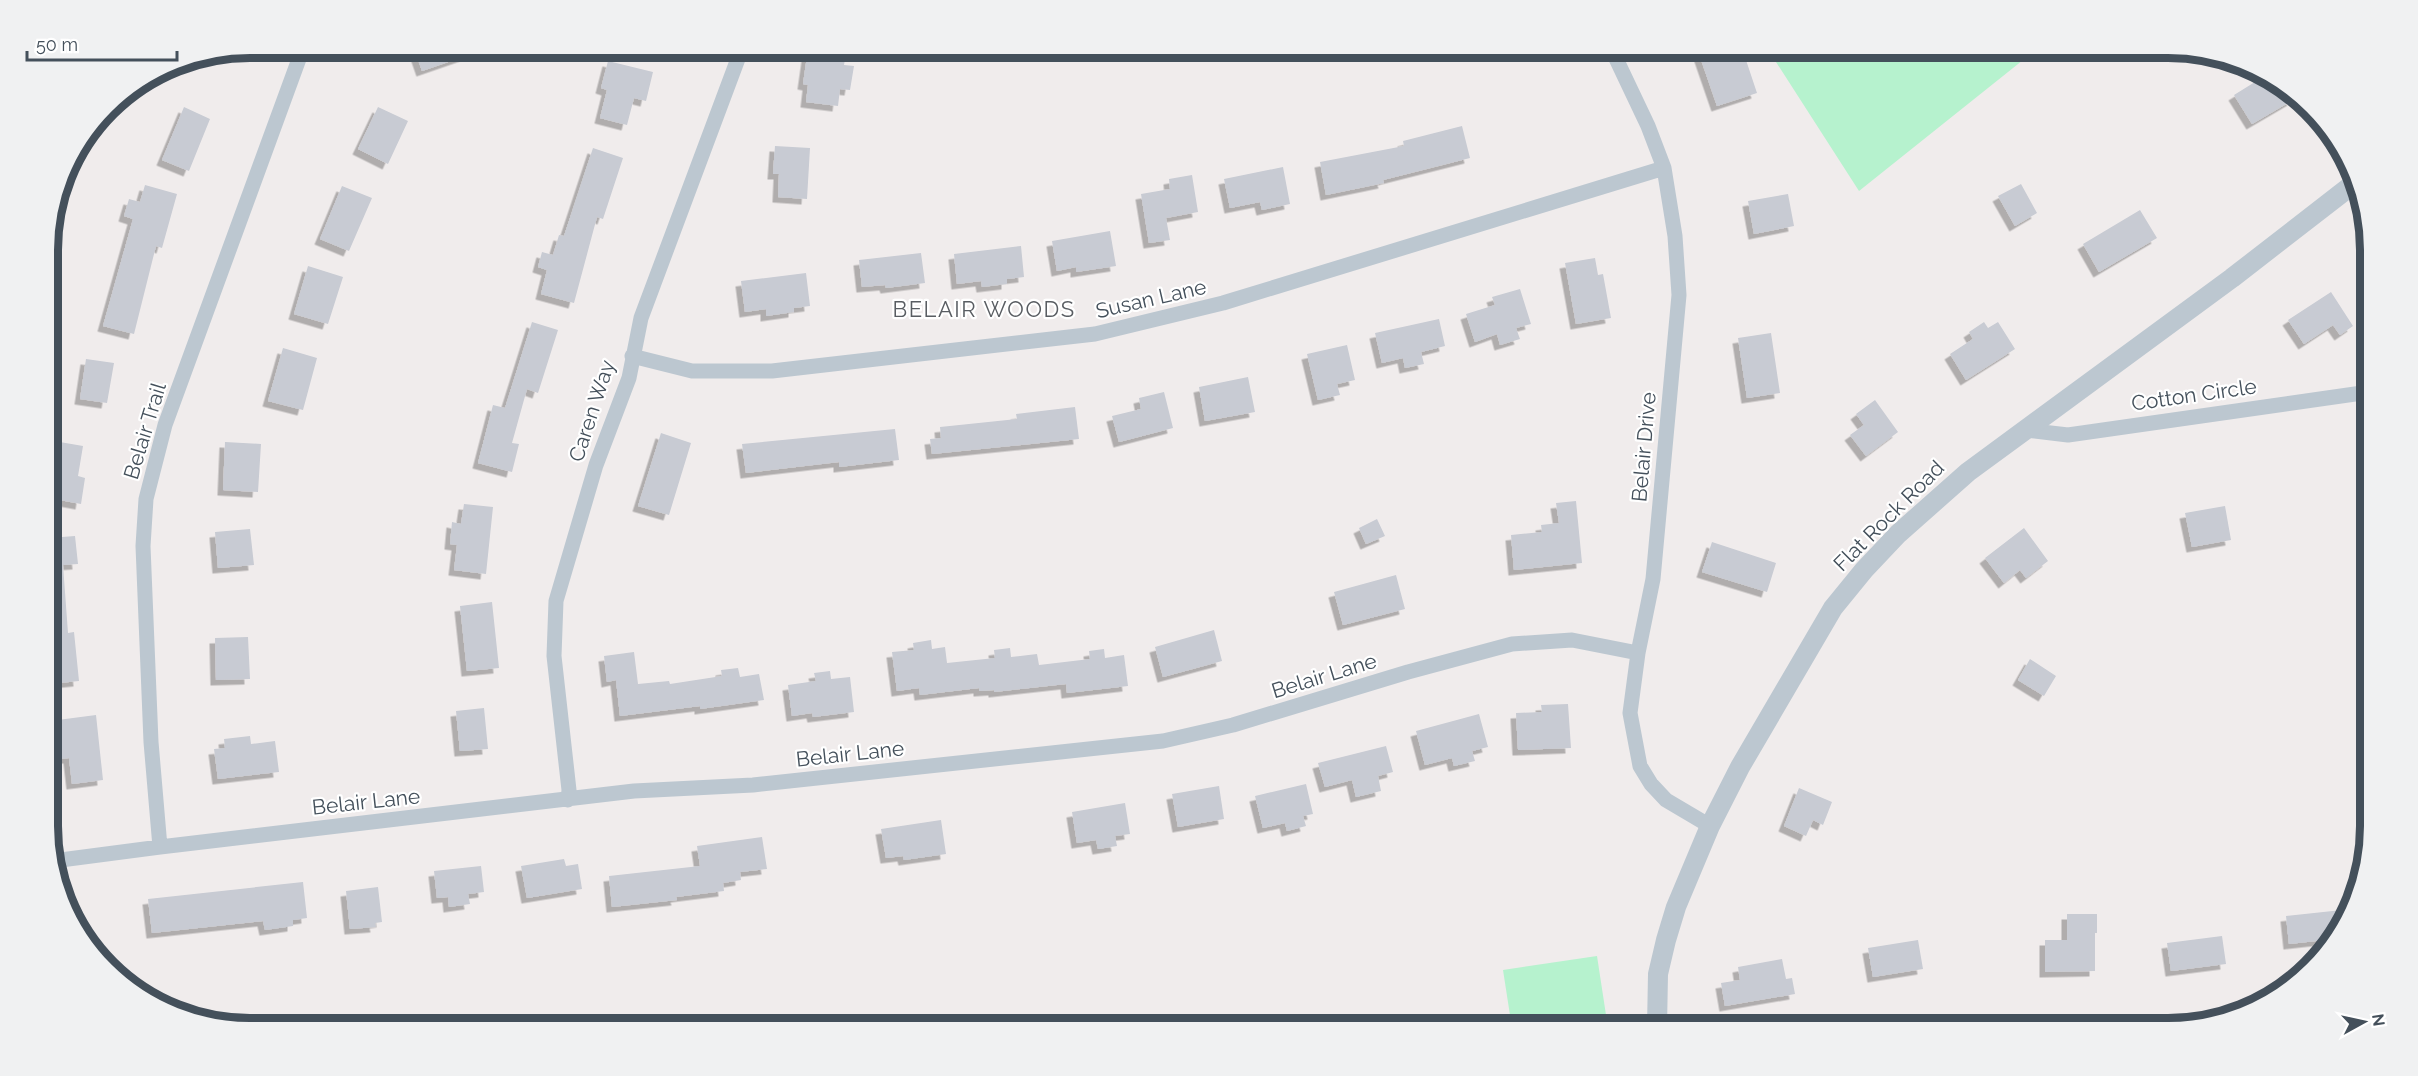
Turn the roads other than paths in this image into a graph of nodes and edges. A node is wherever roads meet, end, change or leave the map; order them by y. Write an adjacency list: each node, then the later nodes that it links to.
1 (1616, 58): 4 (street, Belair Drive)
2 (299, 59): 12 (street, Belair Trail)
3 (738, 59): 6 (street, Caren Way)
4 (1665, 168): 6 (street, Susan Lane); 9 (street, Belair Drive)
5 (2349, 188): 8 (street, Flat Rock Road)
6 (632, 356): 10 (street, Caren Way)
7 (2360, 393): 8 (street, Cotton Circle)
8 (2026, 430): 11 (street, Flat Rock Road)
9 (1638, 653): 10 (street, Belair Lane); 11 (street, Belair Drive)
10 (568, 800): 12 (street, Belair Lane)
11 (1710, 826): 14 (street, Flat Rock Road)
12 (160, 846): 13 (street, Belair Lane)
13 (62, 860)
14 (1657, 1017)

